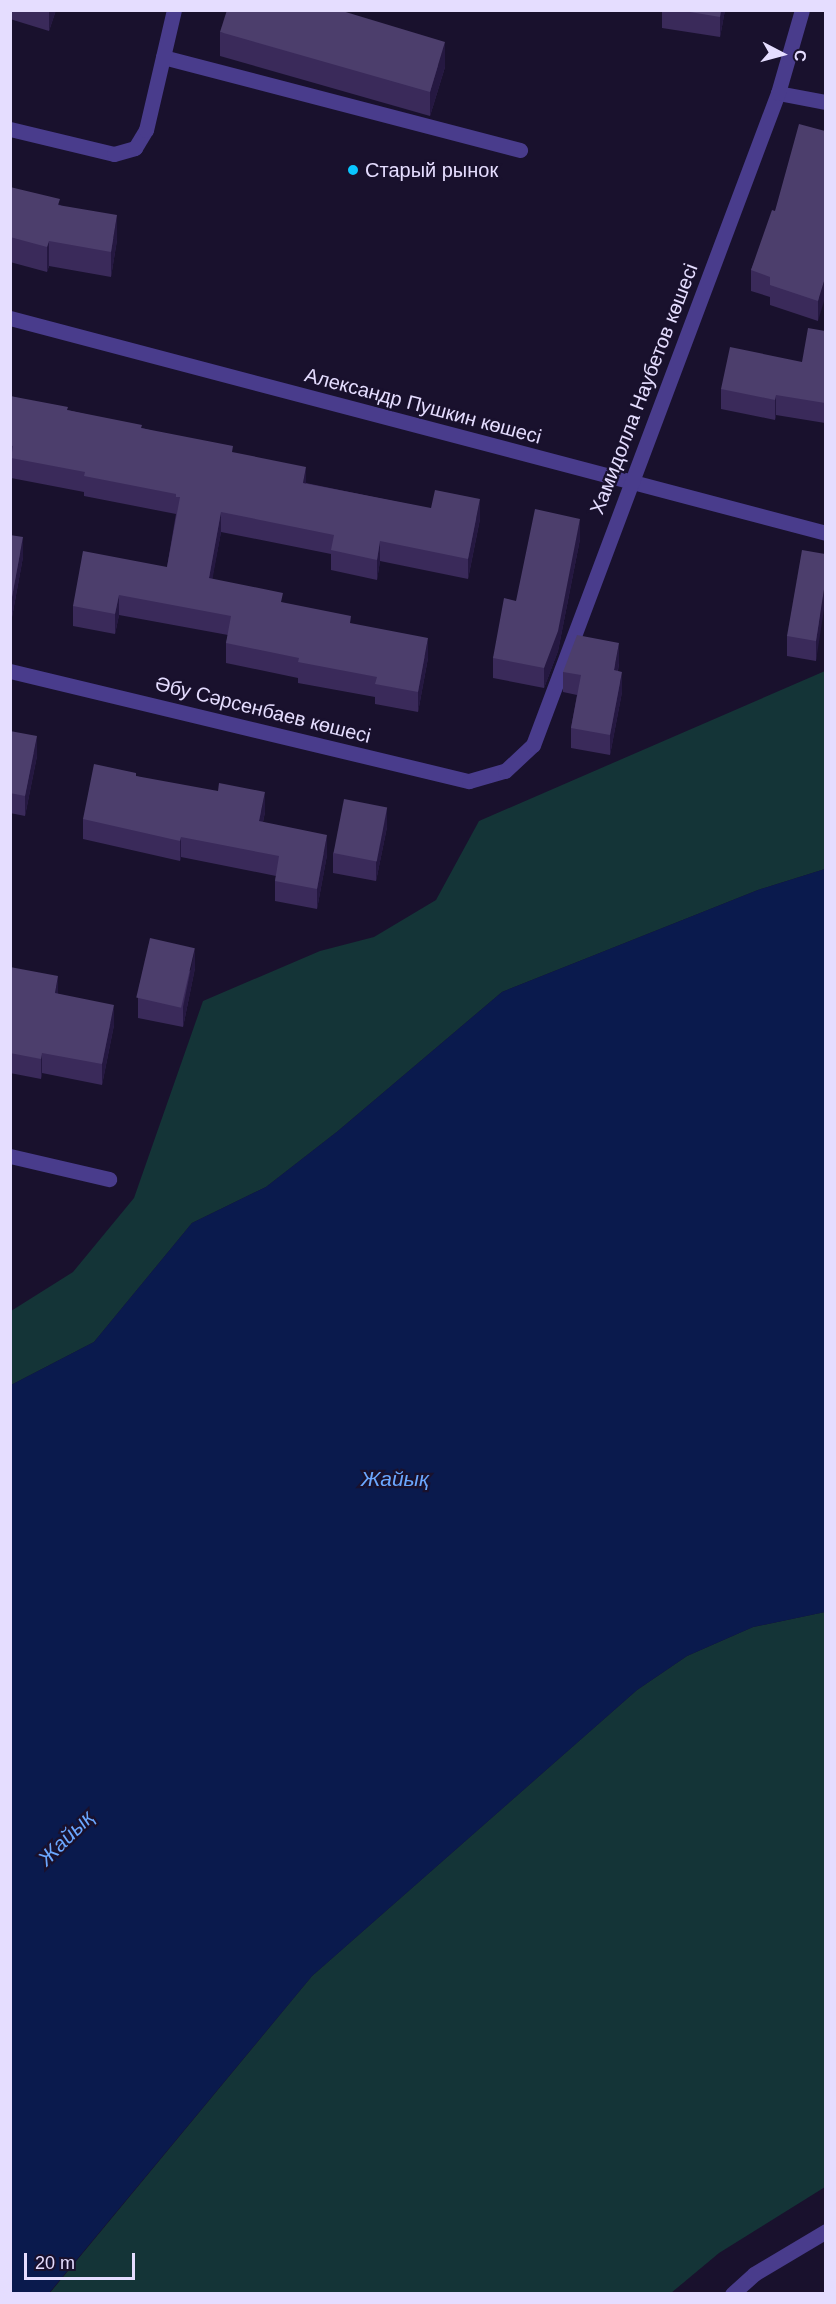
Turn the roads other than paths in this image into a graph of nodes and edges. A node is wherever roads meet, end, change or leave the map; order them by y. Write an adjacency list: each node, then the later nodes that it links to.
1 (174, 10): 3 (street)
2 (802, 10): 4 (street, Хамидолла Наубетов көшесі)
3 (163, 57): 6 (street); 7 (street)
4 (778, 93): 5 (street); 9 (street, Хамидолла Наубетов көшесі)
5 (825, 102)
6 (10, 129)
7 (519, 150)
8 (10, 318): 9 (street, Александр Пушкин көшесі)
9 (631, 483): 10 (street, Александр Пушкин көшесі); 12 (street, Хамидолла Наубетов көшесі)
10 (825, 533)
11 (10, 670): 12 (street, Әбу Сәрсенбаев көшесі)
12 (505, 771)
13 (10, 1156): 14 (street)
14 (109, 1179)
15 (825, 2231): 16 (street)
16 (732, 2294)

